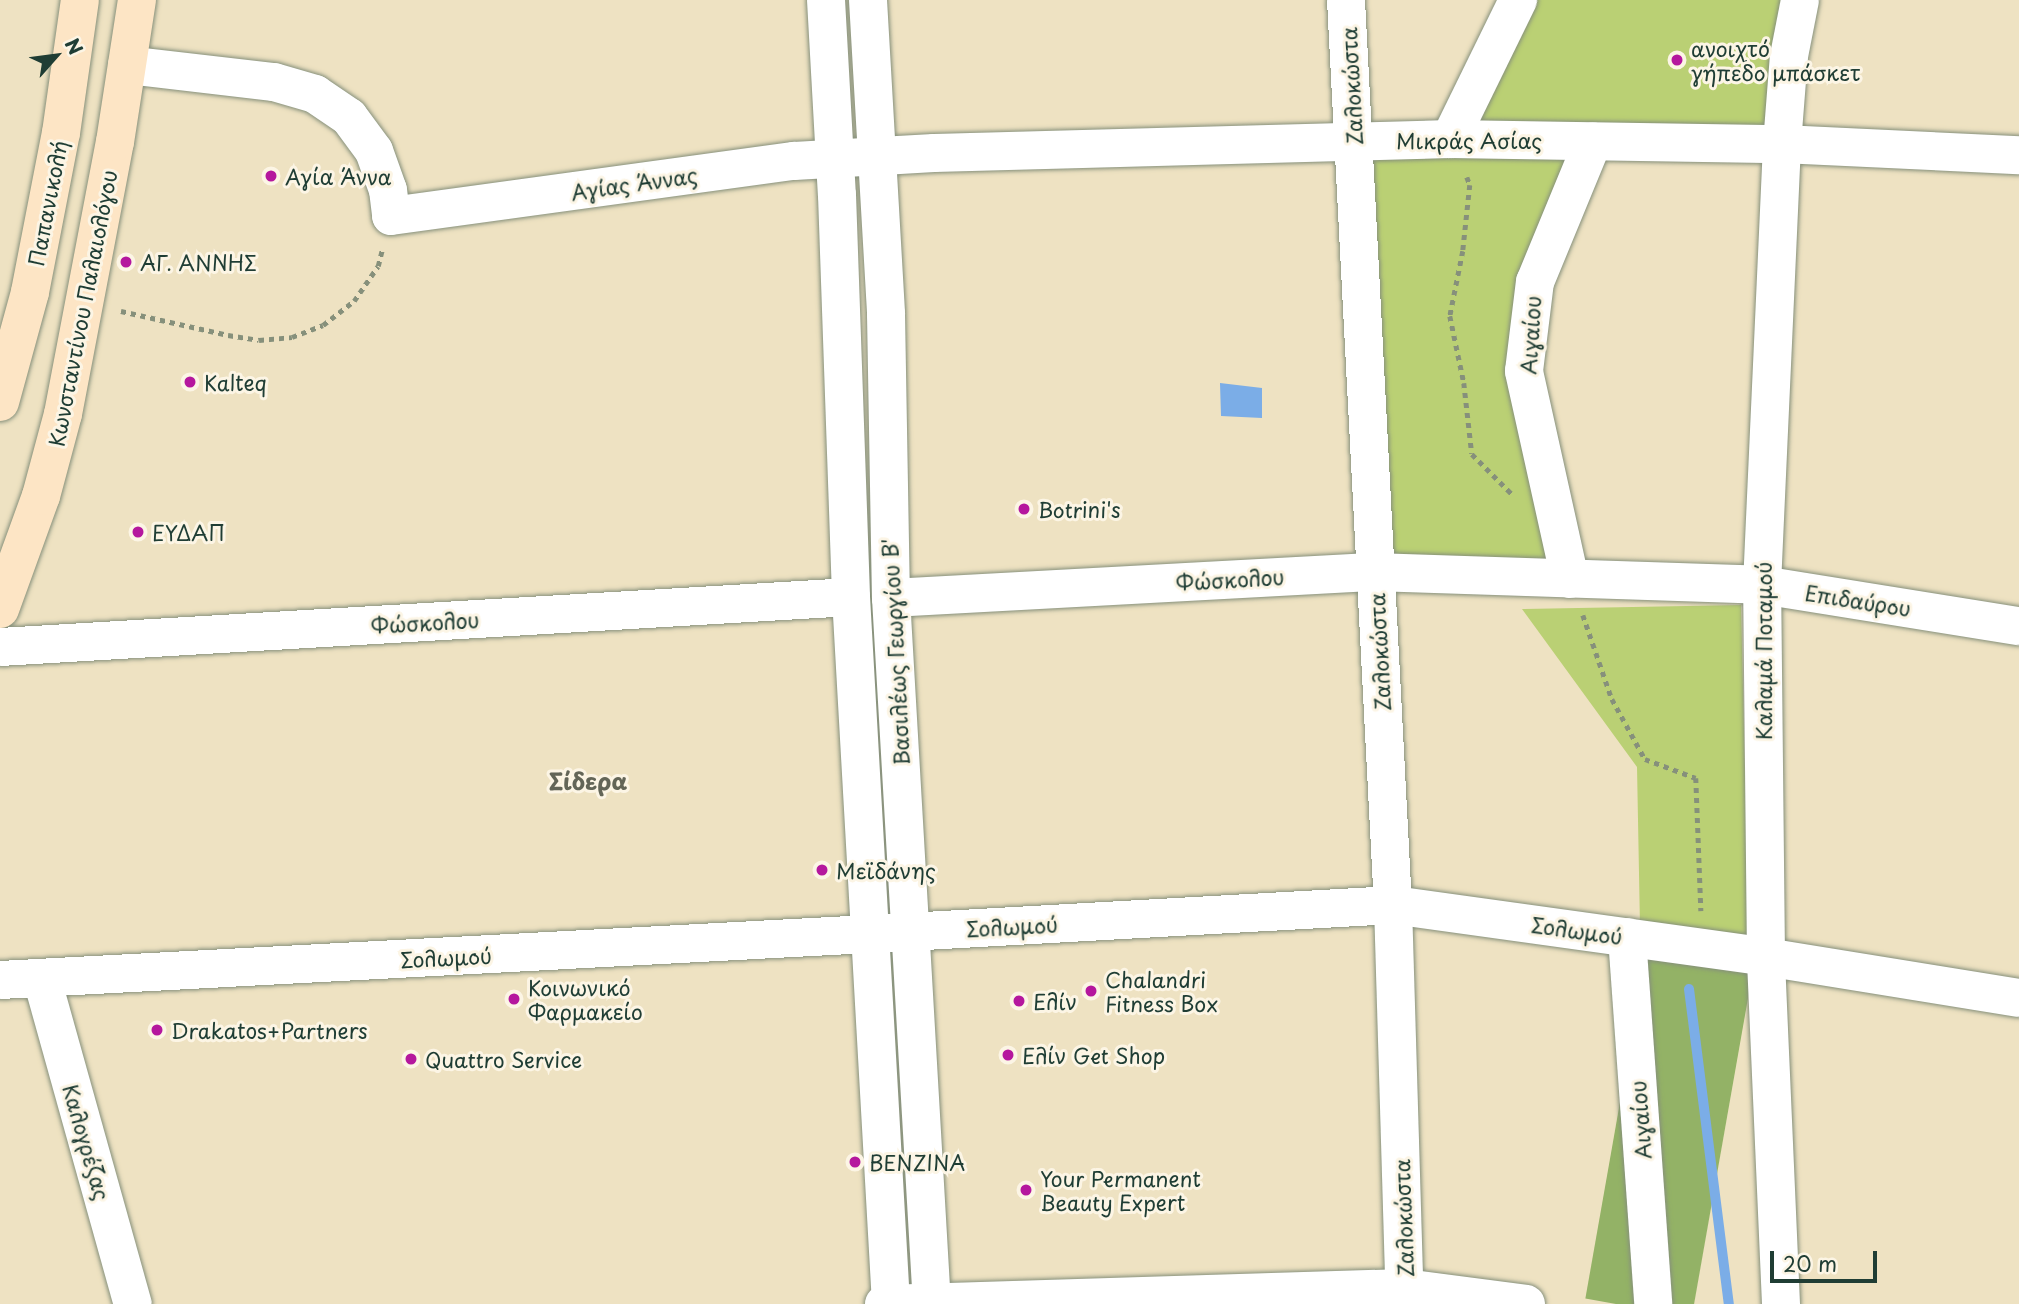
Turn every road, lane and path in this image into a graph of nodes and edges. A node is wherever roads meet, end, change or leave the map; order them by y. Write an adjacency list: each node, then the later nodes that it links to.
1 (80, 0): 18 (main road, Παπανικολή)
2 (137, 0): 8 (main road, Κωνσταντίνου Παλαιολόγου)
3 (825, 0): 15 (street, Βασιλέως Γεωργίου Β')
4 (868, 0): 14 (street, Βασιλέως Γεωργίου Β')
5 (1346, 0): 10 (street, Ζαλοκώστα)
6 (1518, 0): 9 (street)
7 (1800, 0): 12 (street, Καλαμά Ποταμού)
8 (127, 65): 16 (street); 17 (main road, Κωνσταντίνου Παλαιολόγου)
9 (1451, 139): 10 (street, Μικράς Ασίας); 11 (street, Μικράς Ασίας); 19 (path)
10 (1354, 141): 14 (street, Μικράς Ασίας); 20 (street, Ζαλοκώστα)
11 (1593, 141): 12 (street, Μικράς Ασίας); 21 (street, Αιγαίου)
12 (1782, 144): 13 (street, Μικράς Ασίας); 22 (street, Καλαμά Ποταμού)
13 (2019, 155)
14 (877, 156): 15 (street, Αγίας Άννας); 24 (street, Βασιλέως Γεωργίου Β')
15 (835, 158): 16 (street, Αγίας Άννας); 23 (street, Βασιλέως Γεωργίου Β')
16 (391, 216): 17 (path)
17 (86, 303): 25 (main road, Κωνσταντίνου Παλαιολόγου)
18 (0, 402)
19 (1521, 503)
20 (1375, 572): 21 (street, Φώσκολου); 24 (street, Φώσκολου); 28 (street, Ζαλοκώστα)
21 (1570, 579): 22 (street, Επιδαύρου); 32 (path)
22 (1762, 585): 26 (street, Επιδαύρου); 33 (street, Καλαμά Ποταμού)
23 (851, 597): 27 (street, Φώσκολου); 30 (street, Βασιλέως Γεωργίου Β')
24 (891, 598): 29 (street, Βασιλέως Γεωργίου Β')
25 (0, 610)
26 (2019, 626)
27 (0, 647)
28 (1393, 905): 29 (street, Σολωμού); 31 (street, Σολωμού); 37 (street, Ζαλοκώστα)
29 (910, 931): 30 (street, Σολωμού); 38 (street, Βασιλέως Γεωργίου Β')
30 (870, 933): 34 (street, Σολωμού); 41 (street, Βασιλέως Γεωργίου Β')
31 (1627, 937): 32 (street, Σολωμού); 43 (street, Αιγαίου)
32 (1701, 947): 33 (street, Σολωμού)
33 (1766, 957): 36 (street, Σολωμού); 44 (street, Καλαμά Ποταμού)
34 (41, 979): 35 (street, Σολωμού); 39 (street, Καλογρέζας)
35 (0, 980)
36 (2019, 998)
37 (1405, 1296): 38 (street); 42 (street)
38 (932, 1303): 41 (street)
39 (133, 1304)
40 (884, 1304): 41 (street)
41 (891, 1304)
42 (1526, 1304)
43 (1653, 1304)
44 (1781, 1304)

